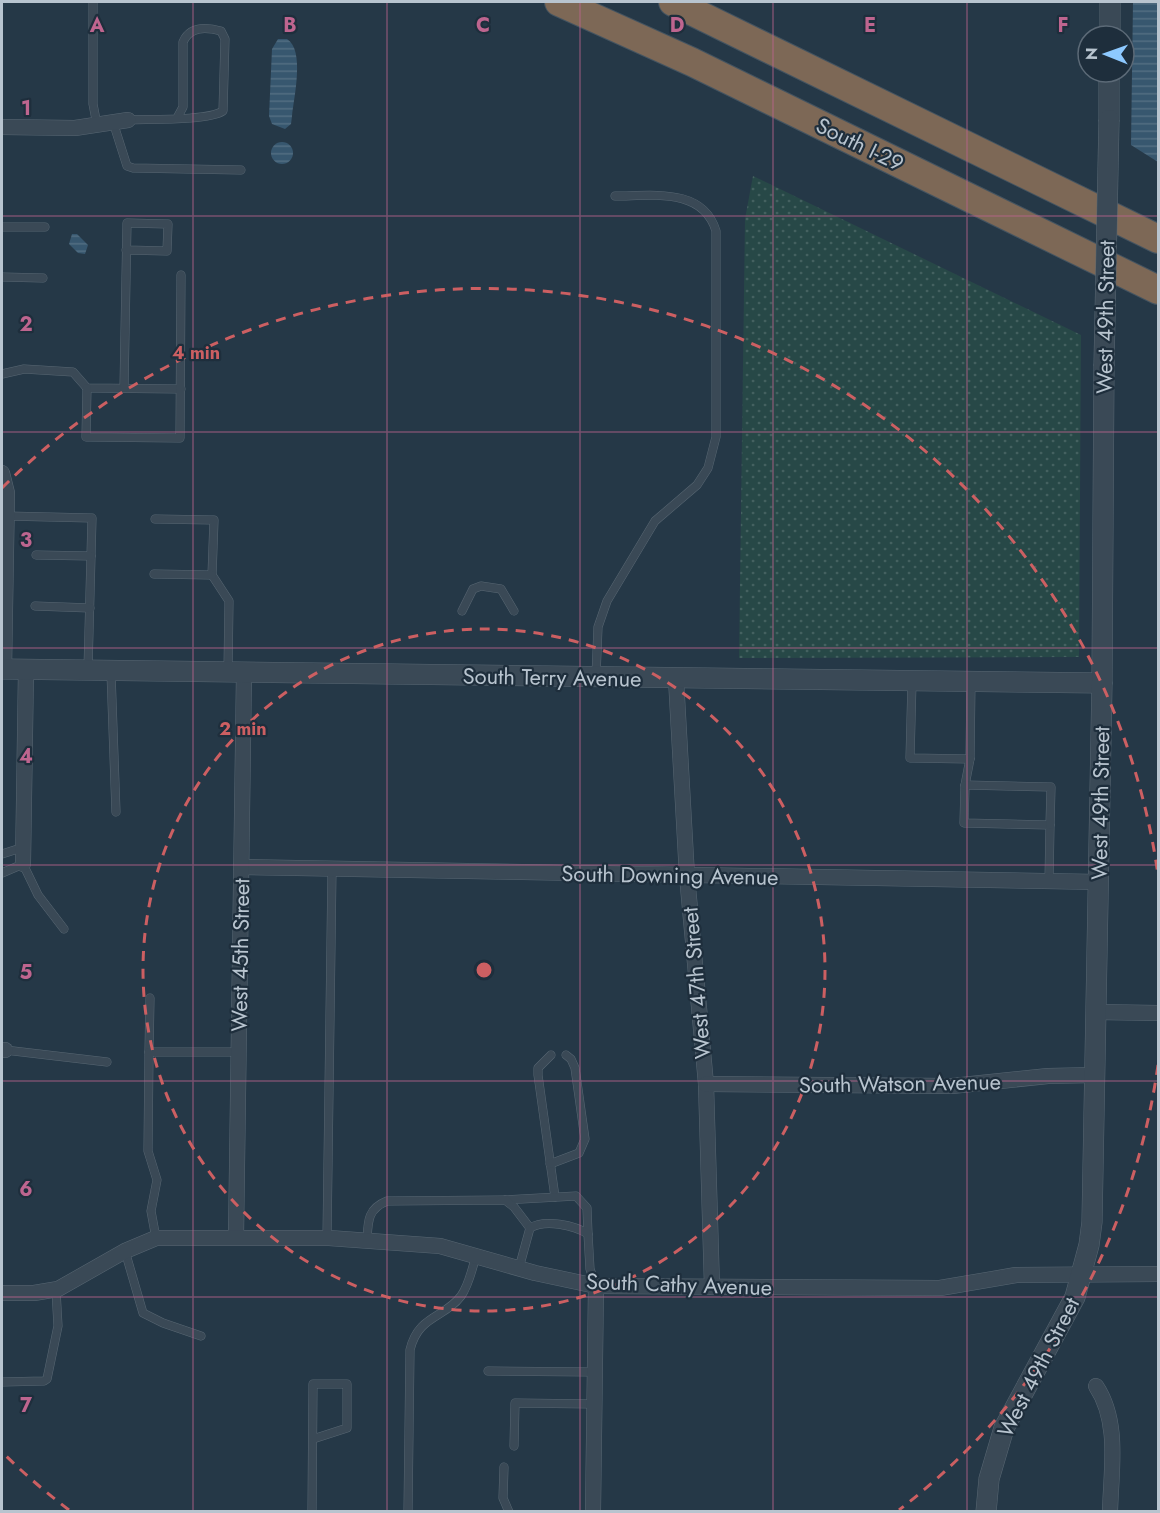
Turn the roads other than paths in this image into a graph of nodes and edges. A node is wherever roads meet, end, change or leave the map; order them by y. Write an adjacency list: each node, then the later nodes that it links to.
1 (93, 2): 9 (lane)
2 (559, 2): 20 (highway, South I-29)
3 (673, 2): 15 (highway, South I-29)
4 (1110, 2): 5 (street)
5 (1110, 24)
6 (1109, 84): 45 (street, West 49th Street, bridge)
7 (177, 118): 7 (lane); 8 (lane)
8 (121, 121): 9 (street); 11 (lane)
9 (97, 124): 10 (street)
10 (2, 127)
11 (241, 170)
12 (615, 196): 41 (lane)
13 (2, 227): 14 (lane)
14 (45, 227)
15 (1158, 239)
16 (126, 250): 16 (lane); 23 (lane)
17 (181, 275): 24 (lane)
18 (2, 277): 19 (lane)
19 (43, 278)
20 (1158, 290)
21 (2, 374): 22 (lane)
22 (87, 388): 23 (lane); 24 (lane)
23 (124, 388): 24 (lane)
24 (181, 389)
25 (2, 472): 26 (street)
26 (6, 516): 29 (lane); 36 (street)
27 (155, 519): 31 (lane)
28 (36, 555): 29 (lane)
29 (91, 556): 33 (lane)
30 (154, 574): 31 (lane)
31 (212, 574): 40 (lane)
32 (35, 606): 33 (lane)
33 (90, 608): 38 (lane)
34 (462, 611): 35 (lane)
35 (514, 612)
36 (3, 670): 37 (street, South Terry Avenue)
37 (26, 670): 38 (street, South Terry Avenue); 50 (street)
38 (88, 671): 39 (street, South Terry Avenue)
39 (111, 671): 40 (street, South Terry Avenue); 48 (lane)
40 (236, 672): 41 (street, South Terry Avenue); 53 (street, West 45th Street)
41 (596, 677): 42 (street, South Terry Avenue)
42 (676, 678): 43 (street, South Terry Avenue); 56 (street, West 47th Street)
43 (912, 681): 44 (street, South Terry Avenue); 46 (lane)
44 (971, 682): 45 (street, South Terry Avenue); 46 (lane)
45 (1102, 683): 58 (street, West 49th Street)
46 (970, 759): 47 (lane)
47 (965, 785): 49 (lane); 49 (lane)
48 (116, 812)
49 (1050, 825): 57 (lane)
50 (24, 847): 51 (lane); 52 (street)
51 (2, 854)
52 (23, 864): 55 (lane); 59 (lane)
53 (241, 867): 54 (street, South Downing Avenue); 65 (street, West 45th Street)
54 (332, 869): 56 (street, South Downing Avenue); 78 (lane)
55 (2, 873)
56 (687, 876): 57 (street, South Downing Avenue); 70 (street, West 47th Street)
57 (1049, 881): 58 (street, South Downing Avenue)
58 (1099, 882): 61 (street, West 49th Street)
59 (64, 929)
60 (150, 998): 64 (lane)
61 (1096, 1012): 62 (street); 69 (street, West 49th Street)
62 (1158, 1013)
63 (3, 1050): 68 (lane)
64 (149, 1052): 65 (lane); 77 (lane)
65 (238, 1052): 76 (street, West 45th Street)
66 (551, 1055): 71 (lane)
67 (566, 1055): 71 (lane)
68 (107, 1062)
69 (1095, 1075): 70 (street, South Watson Avenue); 84 (street, West 49th Street)
70 (706, 1084): 86 (street, West 47th Street)
71 (550, 1164): 72 (lane)
72 (555, 1197): 73 (lane); 75 (lane)
73 (505, 1200): 74 (lane); 79 (lane)
74 (530, 1228): 75 (lane); 82 (lane)
75 (588, 1234): 85 (lane)
76 (236, 1237): 77 (street, South Cathy Avenue); 78 (street, South Cathy Avenue)
77 (156, 1238): 80 (street, South Cathy Avenue)
78 (327, 1238): 79 (street, South Cathy Avenue)
79 (367, 1241): 81 (street, South Cathy Avenue)
80 (125, 1251): 87 (street, South Cathy Avenue); 89 (lane)
81 (476, 1256): 82 (street, South Cathy Avenue); 99 (lane)
82 (519, 1268): 85 (street, South Cathy Avenue)
83 (1158, 1274): 84 (street, South Cathy Avenue)
84 (1082, 1276): 86 (street, South Cathy Avenue); 102 (street, West 49th Street)
85 (596, 1286): 86 (street, South Cathy Avenue); 91 (street)
86 (712, 1287)
87 (56, 1290): 88 (street, South Cathy Avenue); 92 (lane)
88 (2, 1293)
89 (201, 1336)
90 (488, 1371): 91 (lane)
91 (595, 1372): 94 (street)
92 (2, 1382)
93 (1096, 1386): 103 (street)
94 (594, 1404): 96 (lane); 101 (street)
95 (313, 1440): 95 (lane); 98 (lane)
96 (514, 1446)
97 (504, 1467): 100 (lane)
98 (312, 1512)
99 (408, 1512)
100 (509, 1512)
101 (593, 1512)
102 (986, 1512)
103 (1110, 1512)

